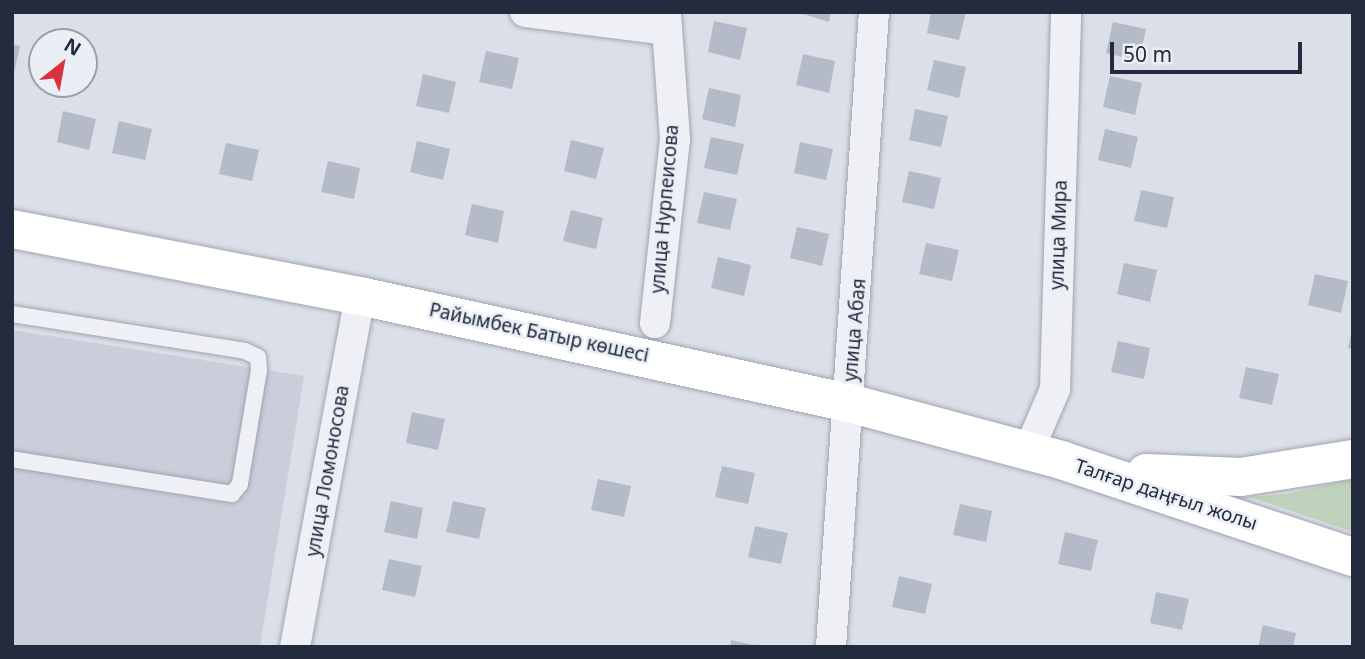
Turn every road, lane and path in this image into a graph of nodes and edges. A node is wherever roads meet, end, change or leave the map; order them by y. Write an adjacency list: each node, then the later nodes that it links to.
1 (525, 12): 4 (street)
2 (874, 12): 9 (street, улица Абая)
3 (1066, 12): 10 (street, улица Мира)
4 (666, 21): 8 (street, улица Нурпеисова)
5 (12, 229): 6 (main road, Райымбек Батыр көшесі)
6 (360, 296): 9 (main road, Райымбек Батыр көшесі); 14 (street, улица Ломоносова)
7 (12, 314): 11 (lane)
8 (655, 323)
9 (849, 403): 10 (main road, Райымбек Батыр көшесі); 15 (street, улица Абая)
10 (1045, 456): 12 (main road, Талғар даңғыл жолы); 13 (main road, Талғар даңғыл жолы)
11 (12, 459)
12 (1353, 459)
13 (1353, 557)
14 (295, 647)
15 (831, 647)

